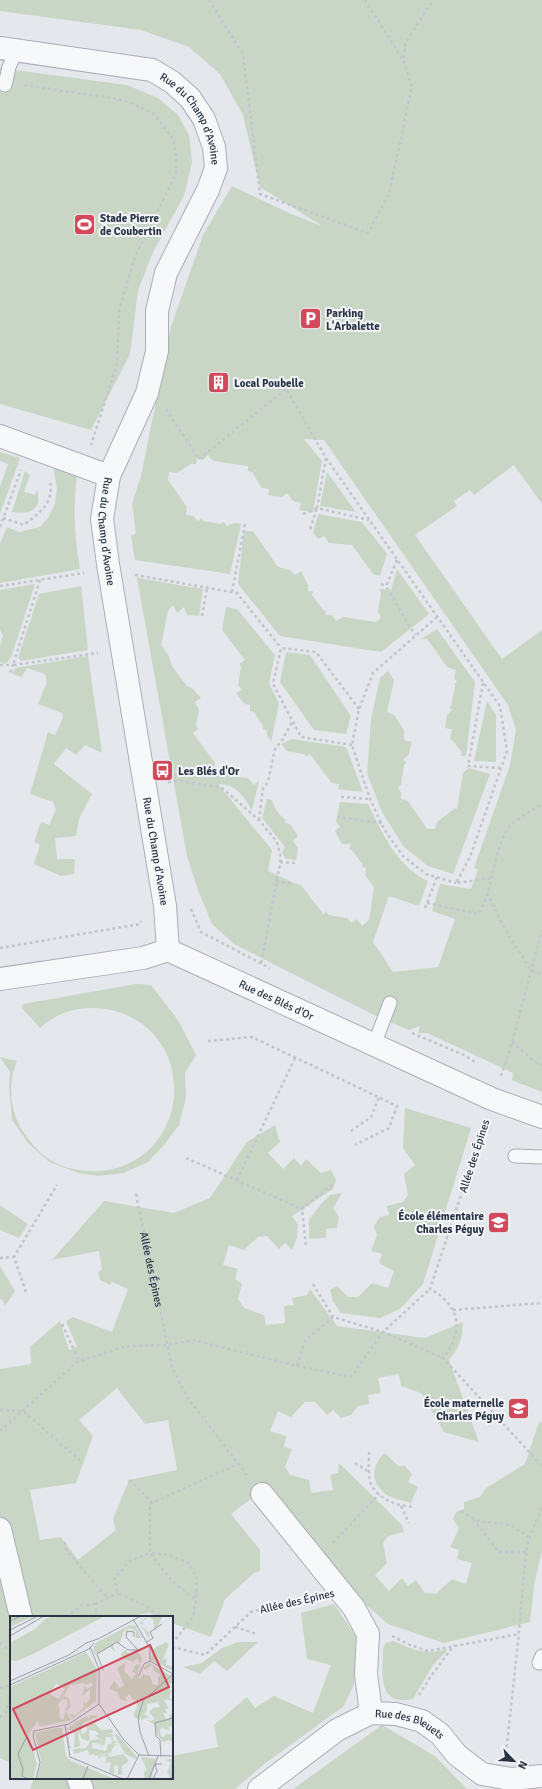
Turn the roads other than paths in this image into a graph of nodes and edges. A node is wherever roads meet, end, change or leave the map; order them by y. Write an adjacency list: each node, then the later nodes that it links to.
1 (8, 49): 2 (lane); 4 (street, Rue du Champ d'Avoine)
2 (5, 84)
3 (0, 436): 4 (street)
4 (109, 476): 5 (street, Rue du Champ d'Avoine)
5 (168, 950): 6 (street); 8 (street, Rue des Blés d'Or)
6 (0, 979)
7 (390, 1003): 8 (lane)
8 (374, 1044): 9 (street, Rue des Blés d'Or)
9 (542, 1117)
10 (515, 1156): 11 (lane)
11 (542, 1157)
12 (262, 1494): 15 (street, Allée des Épines)
13 (0, 1529): 14 (street)
14 (21, 1616)
15 (371, 1714): 16 (street, Rue des Bleuets); 19 (street, Rue des Bleuets)
16 (542, 1776)
17 (78, 1779): 18 (street)
18 (82, 1789)
19 (259, 1789)

